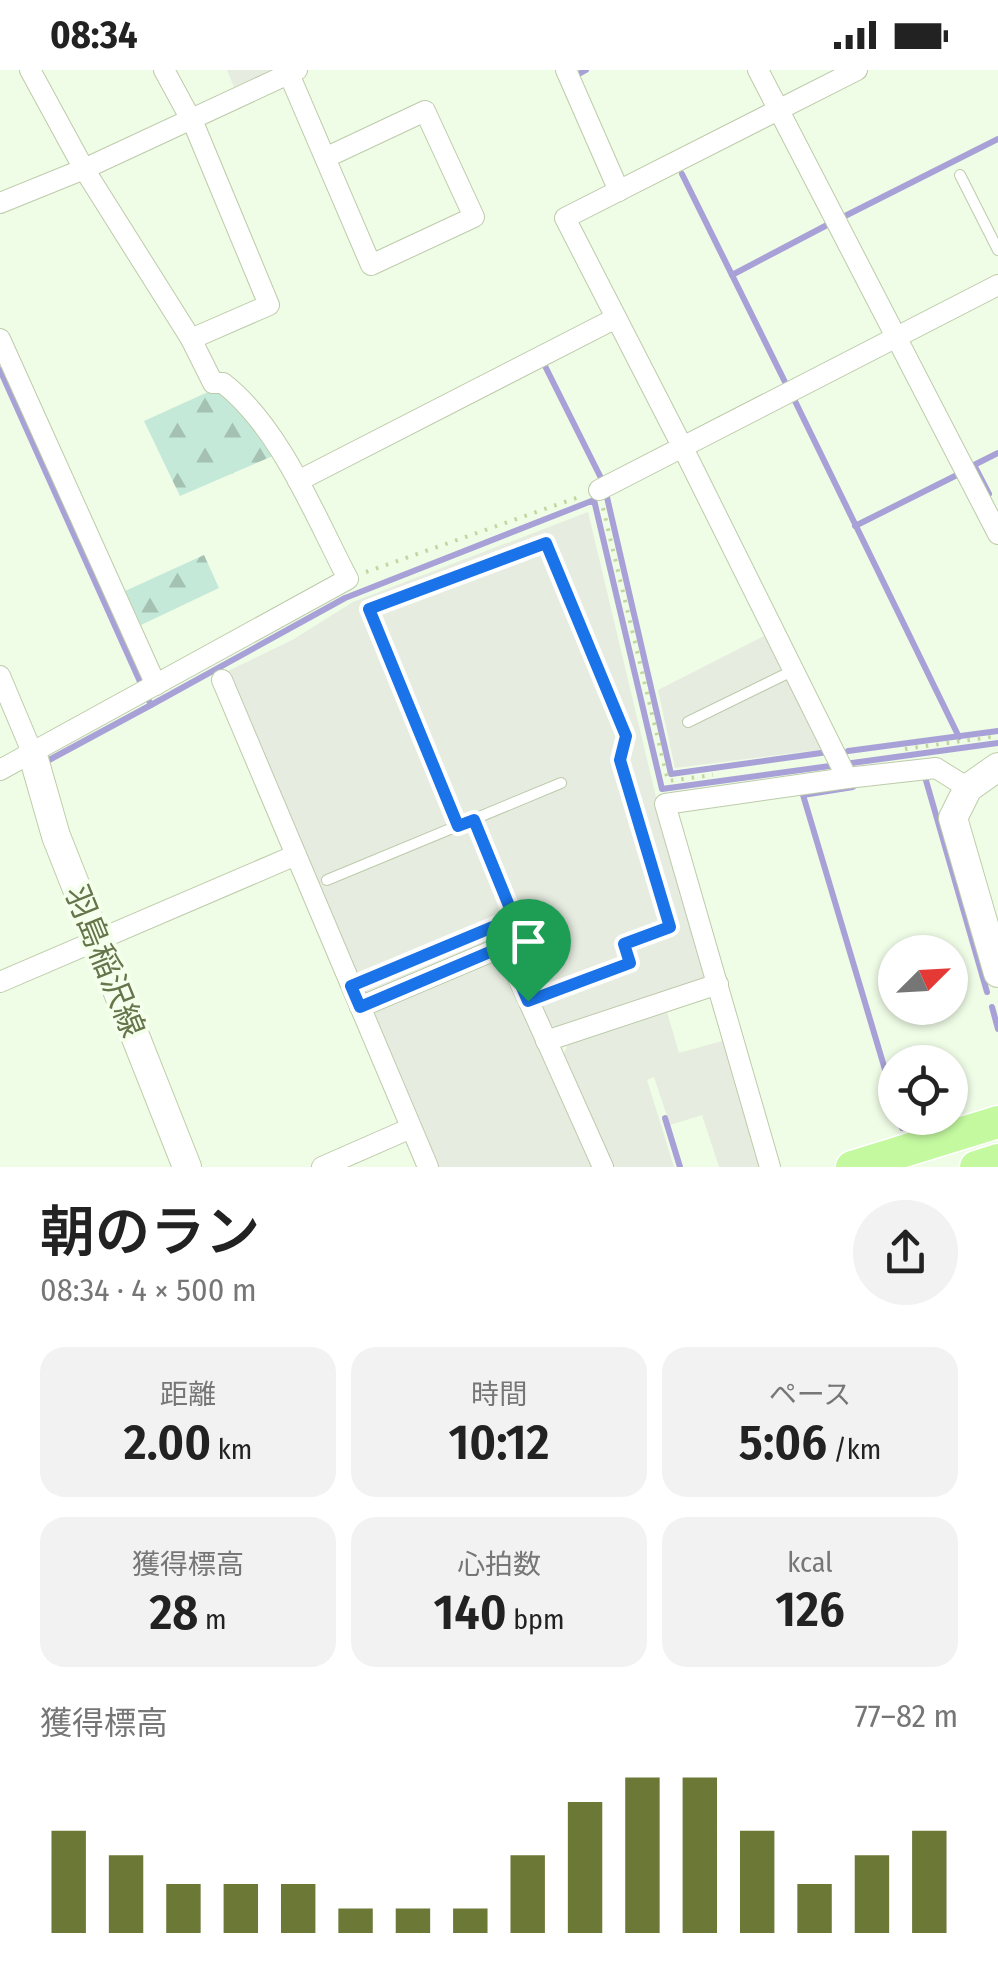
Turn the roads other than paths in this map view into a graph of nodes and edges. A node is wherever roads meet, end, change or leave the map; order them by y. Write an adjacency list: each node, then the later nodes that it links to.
1 (30, 70): 10 (street)
2 (164, 70): 8 (street)
3 (566, 70): 12 (street)
4 (758, 70): 7 (street)
5 (857, 70): 7 (street)
6 (293, 72): 8 (street); 9 (street)
7 (778, 111): 12 (street); 17 (street)
8 (191, 120): 10 (street); 18 (street)
9 (325, 158): 9 (street)
10 (84, 168): 13 (street); 18 (street)
11 (960, 175): 14 (lane)
12 (618, 191): 16 (street)
13 (0, 203)
14 (998, 250)
15 (998, 285): 17 (street)
16 (616, 318): 20 (street); 21 (street)
17 (895, 336): 20 (street); 23 (street)
18 (191, 339): 21 (street)
19 (0, 340): 27 (street)
20 (682, 446): 22 (street); 24 (street)
21 (298, 481): 27 (street)
22 (599, 490)
23 (998, 534)
24 (794, 670): 28 (lane); 31 (street)
25 (0, 676): 29 (street)
26 (222, 680): 37 (street)
27 (156, 684): 29 (street)
28 (688, 722)
29 (32, 752): 32 (street); 39 (main road, 羽島稲沢線)
30 (998, 767): 34 (main road)
31 (842, 768): 34 (street); 42 (street)
32 (0, 770)
33 (561, 783): 35 (lane)
34 (968, 788): 40 (main road)
35 (474, 820): 36 (lane); 43 (lane)
36 (458, 826): 38 (lane); 44 (lane)
37 (296, 856): 39 (street); 43 (street)
38 (327, 880)
39 (96, 941): 41 (street); 50 (main road, 羽島稲沢線)
40 (998, 974)
41 (0, 982)
42 (718, 984): 46 (street); 54 (street)
43 (351, 986): 45 (street)
44 (528, 1001): 45 (street); 46 (street)
45 (360, 1007): 48 (street)
46 (546, 1041): 53 (street)
47 (998, 1122): 55 (main road)
48 (411, 1128): 51 (street); 52 (street)
49 (998, 1160): 56 (main road)
50 (187, 1167)
51 (322, 1167)
52 (428, 1167)
53 (603, 1167)
54 (770, 1167)
55 (852, 1167)
56 (976, 1167)

